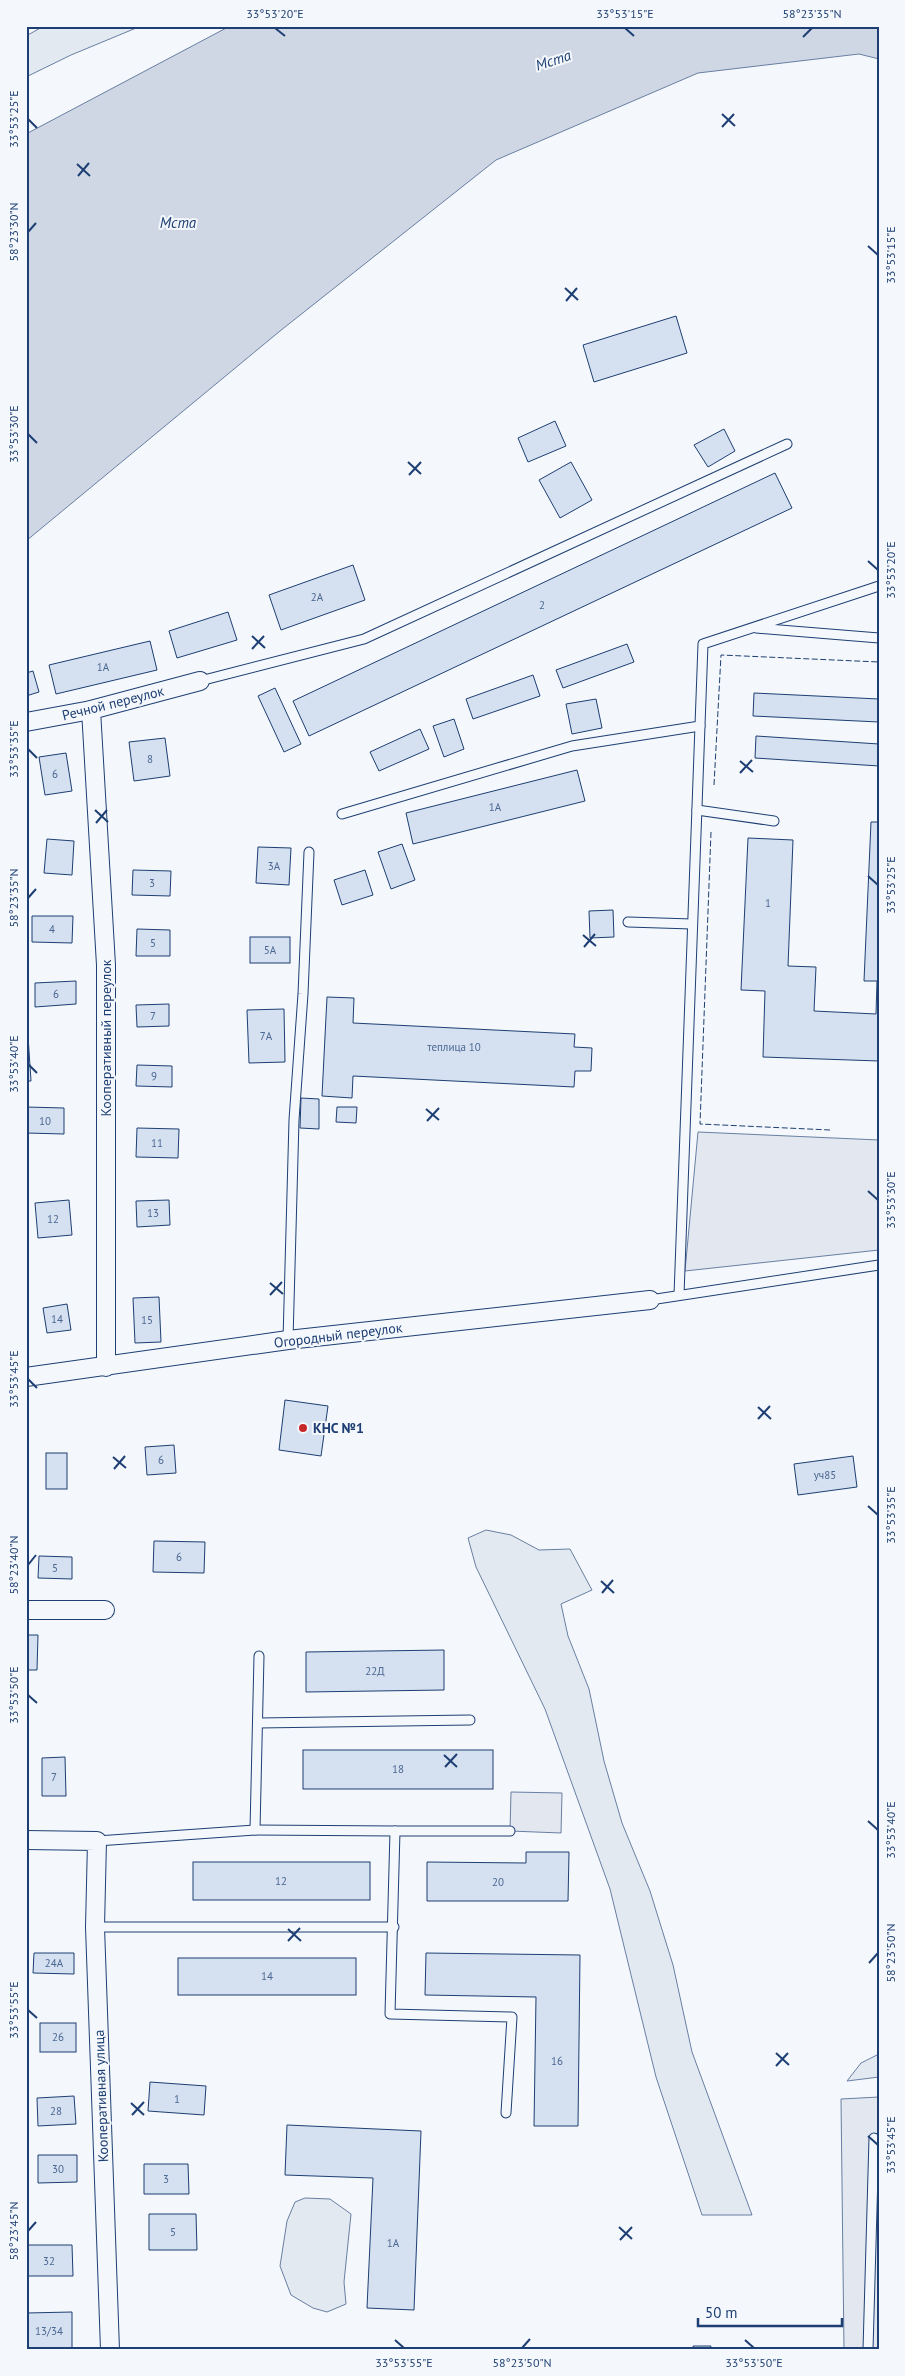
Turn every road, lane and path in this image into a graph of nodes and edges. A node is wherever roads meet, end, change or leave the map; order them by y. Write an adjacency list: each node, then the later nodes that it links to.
1 (787, 444): 5 (lane)
2 (879, 586): 3 (lane)
3 (751, 628): 4 (lane); 8 (lane)
4 (879, 638)
5 (200, 681): 6 (street, Речной переулок)
6 (91, 710): 7 (street, Речной переулок); 19 (street, Кооперативный переулок)
7 (26, 722)
8 (700, 726): 9 (lane); 10 (lane)
9 (697, 810): 11 (lane); 14 (lane)
10 (342, 814)
11 (774, 821)
12 (309, 852): 18 (lane)
13 (628, 922): 14 (lane)
14 (692, 924): 16 (lane)
15 (879, 1265): 16 (lane)
16 (679, 1295): 17 (lane)
17 (650, 1300): 18 (street, Огородный переулок)
18 (288, 1340): 19 (street, Огородный переулок)
19 (106, 1367): 20 (street, Огородный переулок)
20 (26, 1377)
21 (26, 1610): 22 (street)
22 (105, 1610)
23 (259, 1656): 25 (lane)
24 (470, 1720): 25 (lane)
25 (258, 1723): 26 (lane)
26 (255, 1830): 27 (lane); 30 (lane)
27 (395, 1831): 28 (lane); 32 (lane)
28 (510, 1831)
29 (26, 1840): 30 (street)
30 (97, 1841): 31 (street, Кооперативная улица)
31 (95, 1927): 32 (lane); 35 (street, Кооперативная улица)
32 (394, 1927): 33 (lane)
33 (506, 2113)
34 (874, 2138): 36 (lane)
35 (110, 2350)
36 (868, 2350)

